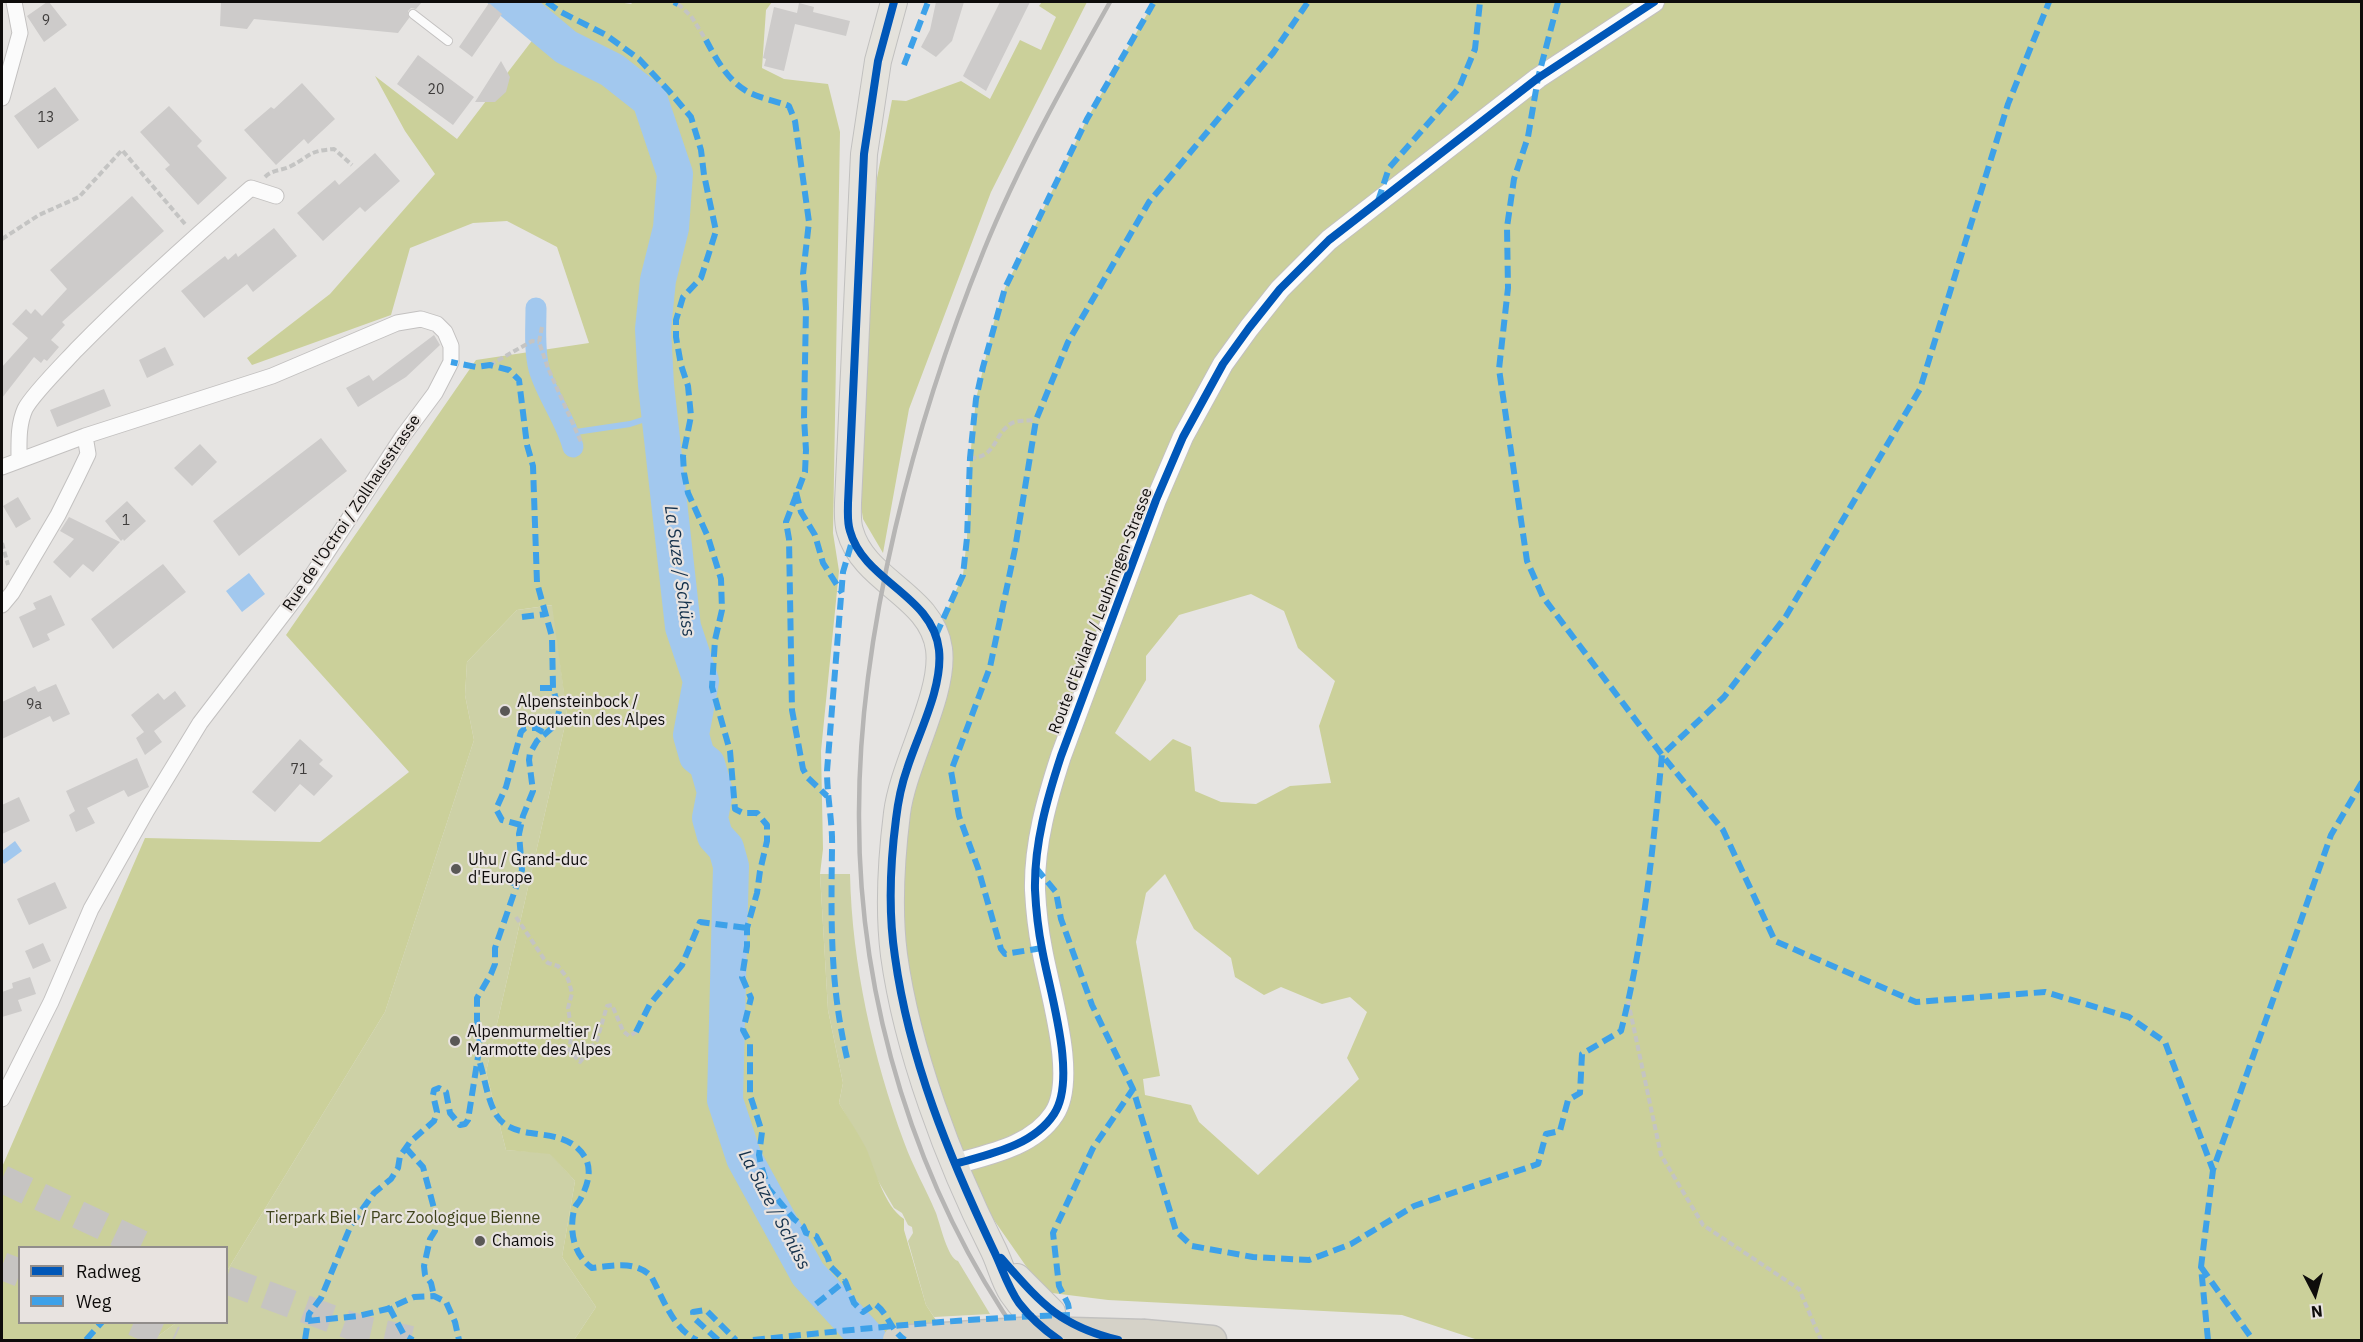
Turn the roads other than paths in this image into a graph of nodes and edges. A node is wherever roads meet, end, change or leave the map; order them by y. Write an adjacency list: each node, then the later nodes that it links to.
1 (14, 2): 6 (street)
2 (894, 2): 13 (main road)
3 (1654, 2): 13 (street, Route d'Evilard / Leubringen-Strasse)
4 (413, 14): 5 (lane)
5 (448, 41)
6 (2, 98)
7 (276, 196): 9 (street)
8 (85, 436): 9 (street, Rue de l'Octroi / Zollhausstrasse); 11 (street); 12 (street, Rue de l'Octroi / Zollhausstrasse)
9 (20, 459): 10 (street, Rue de l'Octroi / Zollhausstrasse)
10 (2, 467)
11 (2, 604)
12 (2, 1099)
13 (955, 1164): 14 (main road)
14 (993, 1250): 15 (main road); 17 (main road)
15 (1052, 1312)
16 (897, 1341): 18 (highway, bridge)
17 (1059, 1341)
18 (1212, 1341)

